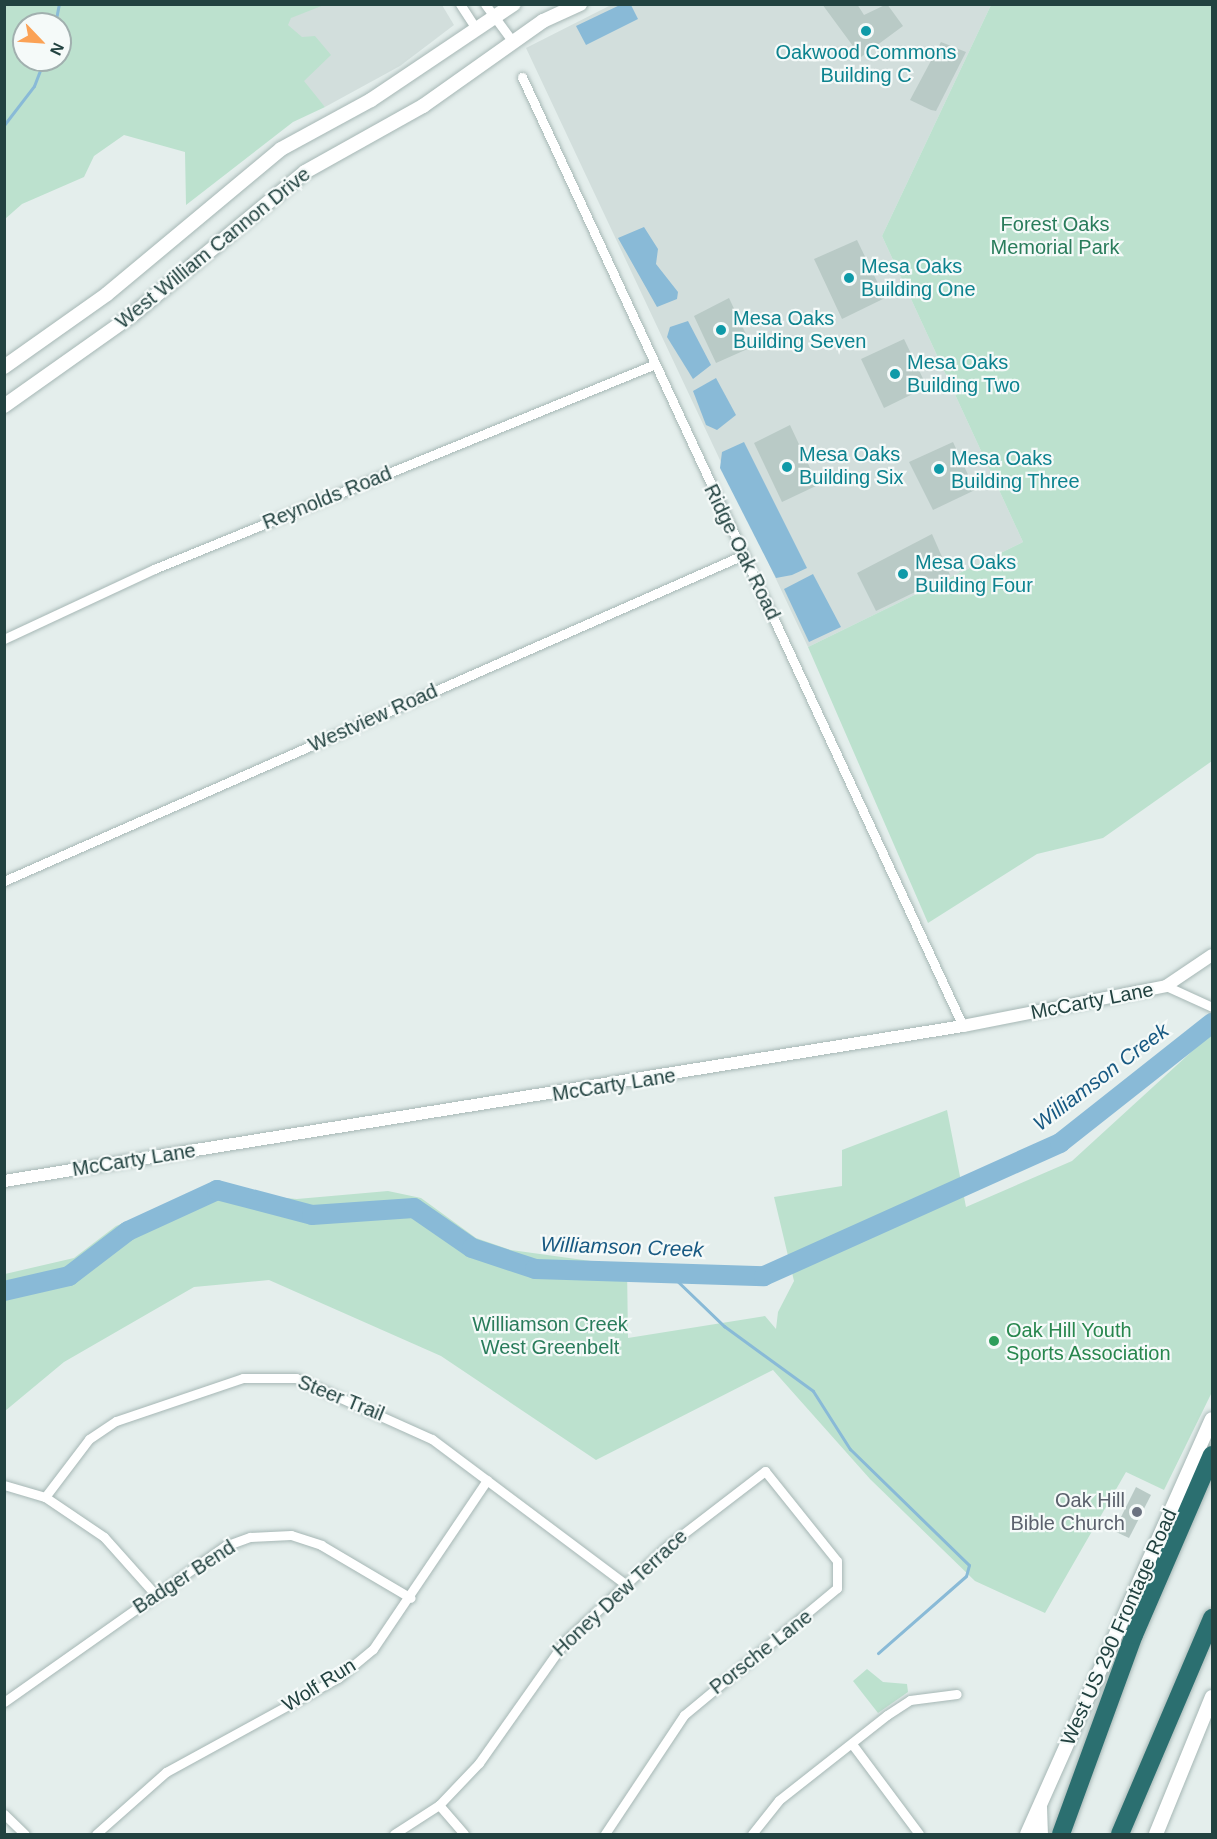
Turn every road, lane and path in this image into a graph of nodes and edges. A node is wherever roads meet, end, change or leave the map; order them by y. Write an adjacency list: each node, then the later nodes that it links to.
1 (460, 4): 6 (street)
2 (485, 4): 5 (street)
3 (514, 4): 5 (main road, West William Cannon Drive)
4 (580, 4): 7 (main road, West William Cannon Drive)
5 (494, 17): 6 (main road, West William Cannon Drive); 7 (street)
6 (476, 28): 10 (main road, West William Cannon Drive)
7 (513, 42): 11 (main road, West William Cannon Drive)
8 (522, 77): 9 (street, Ridge Oak Road)
9 (653, 365): 12 (street, Ridge Oak Road); 13 (street, Reynolds Road)
10 (4, 367)
11 (4, 406)
12 (743, 555): 14 (street, Westview Road); 18 (street, Ridge Oak Road)
13 (4, 639)
14 (4, 881)
15 (1212, 955): 16 (street, McCarty Lane)
16 (1166, 986): 17 (street); 18 (street, McCarty Lane)
17 (1212, 1007)
18 (963, 1026): 19 (street, McCarty Lane)
19 (4, 1181)
20 (1212, 1419): 34 (main road, West US 290 Frontage Road)
21 (1212, 1455): 47 (highway)
22 (765, 1470): 26 (street, Honey Dew Terrace); 42 (street, Porsche Lane)
23 (487, 1480): 25 (street, Steer Trail); 26 (street, Steer Trail); 28 (street, Wolf Run)
24 (4, 1485): 25 (street)
25 (45, 1497): 27 (street)
26 (625, 1584): 35 (street, Honey Dew Terrace)
27 (155, 1594): 28 (street, Badger Bend); 32 (street, Badger Bend)
28 (411, 1598): 39 (street, Wolf Run)
29 (1212, 1618): 37 (highway)
30 (957, 1694): 33 (street)
31 (1212, 1697): 48 (main road)
32 (4, 1702)
33 (852, 1744): 43 (street); 44 (street)
34 (1040, 1802): 45 (main road, West US 290 Frontage Road); 46 (main road)
35 (438, 1805): 40 (street, Honey Dew Terrace); 41 (street)
36 (4, 1814): 38 (street)
37 (1122, 1830)
38 (25, 1834)
39 (96, 1834)
40 (394, 1834)
41 (464, 1834)
42 (605, 1834)
43 (752, 1834)
44 (919, 1834)
45 (1027, 1834)
46 (1041, 1834)
47 (1061, 1834)
48 (1156, 1834)

